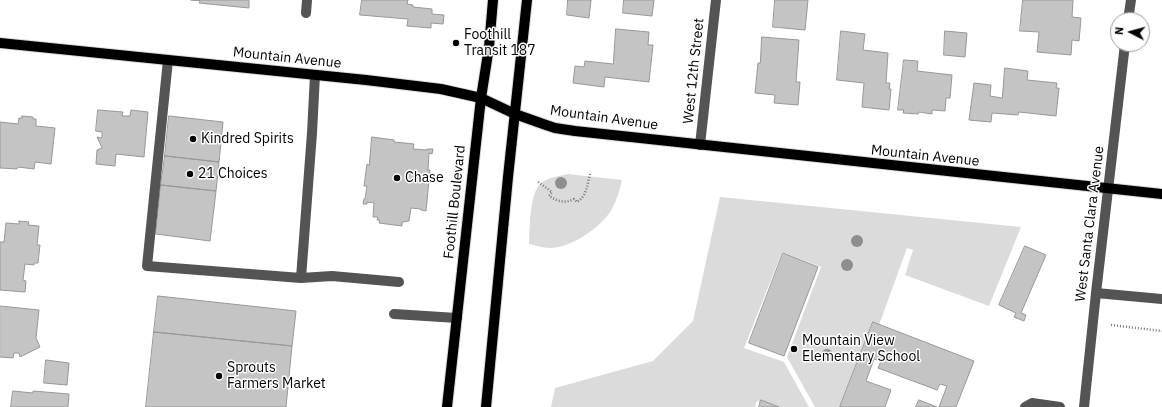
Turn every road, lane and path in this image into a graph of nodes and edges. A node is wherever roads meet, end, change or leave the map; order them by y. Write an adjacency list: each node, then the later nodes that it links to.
1 (307, 0): 7 (street)
2 (493, 0): 12 (main road, Foothill Boulevard)
3 (527, 0): 13 (main road)
4 (716, 0): 14 (street, West 12th Street)
5 (1131, 0): 6 (street)
6 (1129, 12)
7 (306, 13)
8 (0, 43): 10 (main road, Mountain Avenue)
9 (1124, 52): 17 (street, West Santa Clara Avenue)
10 (168, 60): 11 (main road, Mountain Avenue); 19 (street)
11 (315, 75): 12 (main road, Mountain Avenue); 19 (street)
12 (481, 98): 13 (main road, Mountain Avenue); 24 (main road, Foothill Boulevard)
13 (515, 114): 14 (main road, Mountain Avenue); 28 (main road)
14 (700, 145): 17 (main road, Mountain Avenue)
15 (590, 174): 16 (path)
16 (538, 182)
17 (1108, 188): 18 (main road, Mountain Avenue); 21 (street, West Santa Clara Avenue)
18 (1162, 194)
19 (301, 278): 20 (street)
20 (399, 282)
21 (1096, 293): 22 (street); 31 (street, West Santa Clara Avenue)
22 (1162, 299)
23 (394, 314): 24 (street)
24 (456, 318): 27 (main road, Foothill Boulevard)
25 (1111, 324): 26 (path)
26 (1162, 331)
27 (447, 407)
28 (486, 407)
29 (1025, 407): 30 (street)
30 (1060, 407)
31 (1084, 407)

